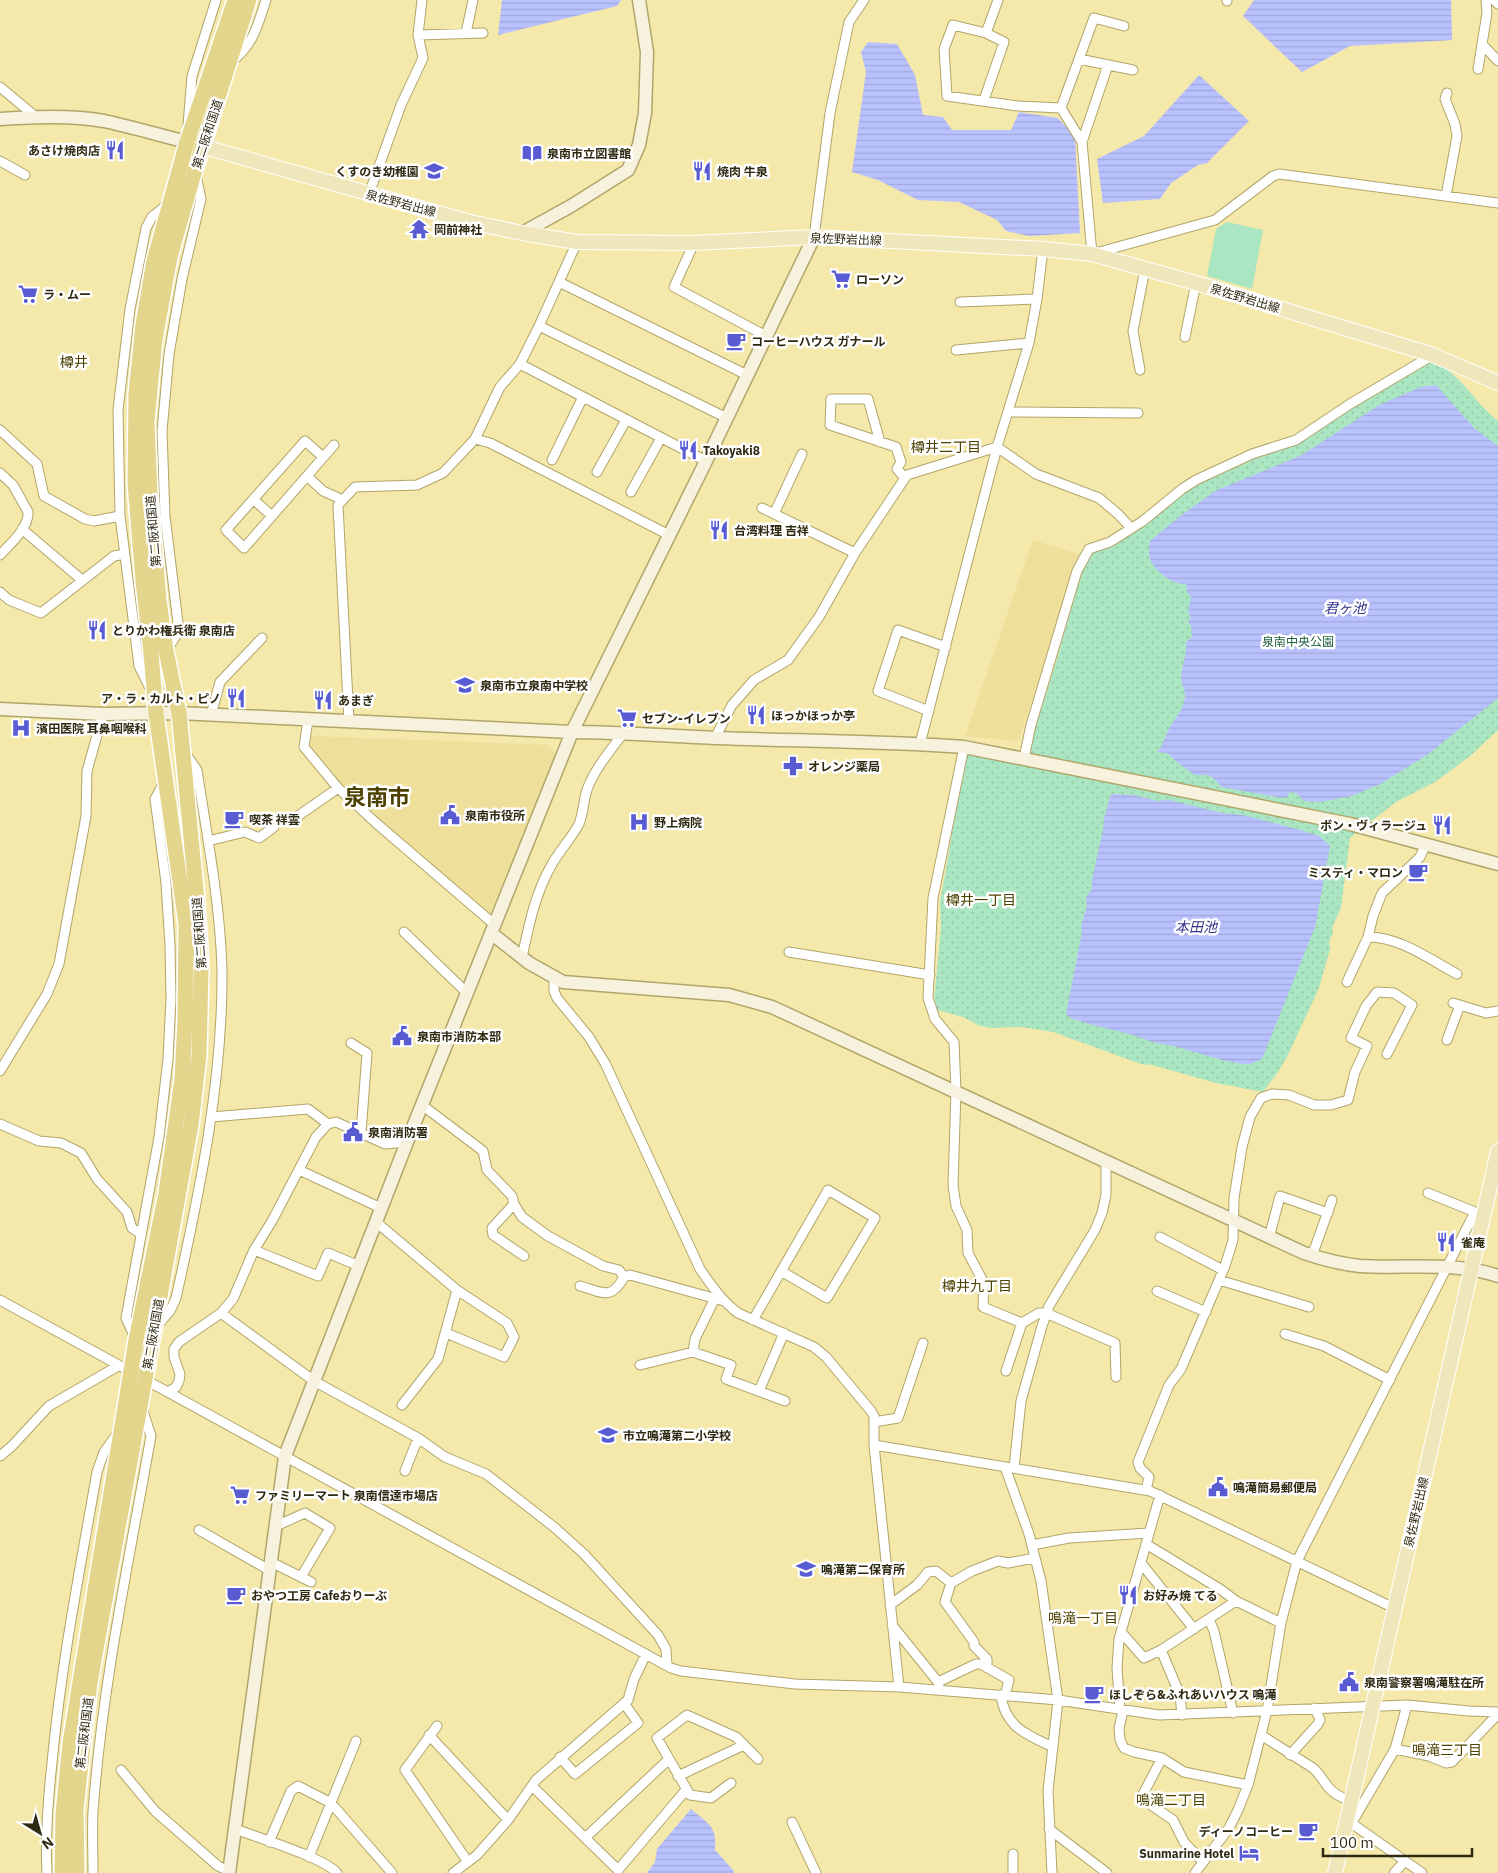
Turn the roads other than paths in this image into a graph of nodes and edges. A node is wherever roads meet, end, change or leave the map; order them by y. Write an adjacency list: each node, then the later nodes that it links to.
1 (216, 0): 31 (street)
2 (235, 0): 31 (highway, 第二阪和国道)
3 (249, 0): 21 (highway, 第二阪和国道)
4 (266, 0): 21 (street)
5 (422, 0): 17 (street)
6 (473, 0): 16 (street)
7 (639, 0): 40 (street)
8 (864, 0): 41 (street)
9 (998, 0): 15 (street)
10 (1486, 0): 18 (street)
11 (1494, 0): 12 (street)
12 (1498, 4)
13 (1124, 26): 19 (street)
14 (483, 32): 16 (street)
15 (986, 32): 27 (street); 27 (street)
16 (466, 33): 17 (street)
17 (418, 35): 36 (street)
18 (1482, 44): 20 (street); 23 (street)
19 (1079, 59): 22 (street); 28 (street)
20 (1498, 61)
21 (229, 64): 33 (highway, 第二阪和国道)
22 (1108, 65): 24 (street); 32 (street)
23 (1478, 69)
24 (1133, 70)
25 (0, 87): 29 (street)
26 (1448, 93): 37 (street)
27 (984, 100): 28 (street)
28 (1061, 108): 32 (street)
29 (36, 117): 30 (street); 31 (street)
30 (0, 119)
31 (187, 142): 33 (main road, 泉佐野岩出線); 38 (highway, 第二阪和国道)
32 (1082, 142): 45 (street)
33 (203, 146): 36 (main road, 泉佐野岩出線); 100 (highway, 第二阪和国道)
34 (0, 161): 35 (street)
35 (25, 175)
36 (369, 194): 40 (main road, 泉佐野岩出線)
37 (1446, 196): 39 (street); 45 (street)
38 (169, 203): 85 (street); 97 (highway, 第二阪和国道)
39 (1498, 203)
40 (522, 233): 42 (main road, 泉佐野岩出線)
41 (814, 237): 43 (main road, 泉佐野岩出線); 44 (main road, 泉佐野岩出線); 52 (street)
42 (576, 242): 43 (main road, 泉佐野岩出線); 47 (street)
43 (694, 243): 52 (street)
44 (1043, 249): 45 (main road, 泉佐野岩出線); 49 (street)
45 (1092, 254): 46 (main road, 泉佐野岩出線)
46 (1145, 269): 48 (main road, 泉佐野岩出線); 58 (street)
47 (559, 282): 51 (street); 59 (street)
48 (1196, 283): 53 (street); 56 (main road, 泉佐野岩出線)
49 (1038, 299): 50 (street); 54 (street)
50 (960, 302)
51 (539, 326): 57 (street); 64 (street)
52 (766, 336): 59 (street)
53 (1185, 337)
54 (1029, 343): 55 (street); 62 (street)
55 (956, 350)
56 (1434, 355): 60 (main road, 泉佐野岩出線); 87 (street)
57 (520, 364): 61 (street); 68 (street)
58 (1140, 370)
59 (747, 375): 64 (street)
60 (1498, 383)
61 (584, 397): 65 (street); 74 (street)
62 (1008, 412): 63 (street); 71 (street)
63 (1138, 413)
64 (726, 418): 75 (street)
65 (626, 420): 67 (street); 76 (street)
66 (0, 430): 85 (street)
67 (661, 438): 75 (street); 80 (street)
68 (475, 439): 82 (street); 89 (street)
69 (880, 442): 69 (street); 79 (street)
70 (334, 445): 73 (street)
71 (997, 447): 79 (street); 87 (street); 96 (street)
72 (802, 454): 84 (street)
73 (323, 457): 78 (street); 81 (street)
74 (552, 460)
75 (706, 461): 89 (street)
76 (597, 472)
77 (0, 473): 88 (street)
78 (306, 476): 82 (street); 86 (street)
79 (905, 478): 90 (street)
80 (631, 492)
81 (254, 500): 86 (street); 86 (street)
82 (343, 500): 105 (street)
83 (762, 508): 84 (street)
84 (774, 514): 90 (street)
85 (120, 516): 91 (street)
86 (272, 516)
87 (1131, 528): 112 (street)
88 (22, 529): 92 (street); 93 (street)
89 (669, 535): 106 (street)
90 (855, 553): 108 (street)
91 (125, 554): 93 (street); 97 (street)
92 (0, 555)
93 (82, 580): 94 (street)
94 (0, 592)
95 (262, 638): 103 (street)
96 (946, 647): 99 (street); 99 (street)
97 (155, 697): 102 (highway, 第二阪和国道)
98 (0, 709): 101 (street)
99 (929, 711): 109 (street)
100 (179, 713): 102 (street); 103 (street); 111 (highway, 第二阪和国道)
101 (103, 714): 102 (street); 134 (street)
102 (156, 714): 113 (highway, 第二阪和国道)
103 (211, 715): 104 (street)
104 (308, 720): 105 (street); 114 (street)
105 (349, 721): 106 (street)
106 (572, 732): 107 (street); 120 (street)
107 (624, 732): 108 (street); 124 (street)
108 (715, 738): 109 (street)
109 (920, 744): 110 (street)
110 (964, 746): 112 (street); 126 (street)
111 (182, 749): 117 (street); 179 (highway, 第二阪和国道)
112 (1024, 758): 118 (street)
113 (164, 782): 153 (street); 183 (highway, 第二阪和国道)
114 (338, 788): 115 (street); 120 (street)
115 (298, 816)
116 (274, 826): 117 (street)
117 (208, 841): 137 (street)
118 (1426, 844): 119 (street); 122 (street)
119 (1498, 864)
120 (493, 929): 124 (street); 129 (street)
121 (404, 932): 129 (street)
122 (1368, 937): 125 (street); 128 (street)
123 (789, 952): 126 (street)
124 (522, 957): 127 (street)
125 (1457, 974)
126 (930, 975): 135 (street)
127 (554, 977): 135 (street); 172 (street)
128 (1347, 982)
129 (467, 993): 136 (street)
130 (1498, 1011): 131 (street)
131 (1447, 1040)
132 (351, 1042): 140 (street)
133 (1387, 1054): 151 (street)
134 (0, 1070)
135 (956, 1091): 143 (street); 178 (street)
136 (422, 1105): 141 (street); 147 (street)
137 (211, 1117): 139 (street); 179 (street)
138 (0, 1124): 153 (street)
139 (328, 1124): 140 (street); 144 (street)
140 (360, 1133): 141 (street)
141 (407, 1142): 148 (street)
142 (1498, 1154): 150 (main road, 泉佐野岩出線)
143 (1106, 1163): 151 (street); 176 (street)
144 (299, 1170): 148 (street); 156 (street)
145 (1428, 1193): 150 (street)
146 (1332, 1200): 149 (street)
147 (514, 1204): 157 (street); 165 (street)
148 (381, 1208): 152 (street)
149 (1328, 1213): 155 (street); 158 (street)
150 (1479, 1214): 160 (street); 161 (main road, 泉佐野岩出線)
151 (1234, 1221): 155 (street); 162 (street)
152 (376, 1222): 159 (street); 168 (street)
153 (141, 1234): 183 (street)
154 (1160, 1237): 162 (street)
155 (1269, 1238): 158 (street)
156 (254, 1250): 159 (street); 175 (street)
157 (524, 1256)
158 (1312, 1256): 160 (street)
159 (358, 1266): 192 (street)
160 (1446, 1267): 161 (street); 191 (street)
161 (1470, 1269): 164 (street); 222 (main road, 泉佐野岩出線)
162 (1223, 1270): 166 (street)
163 (781, 1271): 163 (street); 177 (street)
164 (1498, 1276)
165 (624, 1277): 167 (street); 170 (street)
166 (1219, 1280): 173 (street); 174 (street)
167 (580, 1286)
168 (457, 1290): 180 (street); 180 (street)
169 (1157, 1292): 174 (street)
170 (715, 1298): 172 (street); 185 (street)
171 (0, 1300): 187 (street)
172 (725, 1301): 177 (street)
173 (1309, 1307)
174 (1206, 1312): 206 (street)
175 (221, 1313): 192 (street); 194 (street)
176 (1046, 1313): 178 (street); 189 (street); 204 (street)
177 (753, 1320): 181 (street)
178 (1022, 1323): 188 (street)
179 (154, 1330): 190 (highway, 第二阪和国道)
180 (446, 1333): 196 (street)
181 (784, 1334): 193 (street); 198 (street)
182 (1285, 1334): 191 (street)
183 (136, 1340): 187 (highway, 第二阪和国道)
184 (923, 1343): 198 (street)
185 (693, 1352): 186 (street); 193 (street)
186 (640, 1365)
187 (124, 1369): 190 (street); 199 (highway, 第二阪和国道); 202 (street)
188 (1006, 1371)
189 (1116, 1377)
190 (145, 1380): 194 (street); 197 (highway, 第二阪和国道)
191 (1390, 1380): 214 (street)
192 (314, 1381): 200 (street); 203 (street)
193 (759, 1391): 195 (street)
194 (168, 1392): 203 (street)
195 (785, 1401)
196 (402, 1405)
197 (141, 1406): 280 (highway, 第二阪和国道); 281 (street)
198 (874, 1422): 201 (street)
199 (120, 1430): 278 (street); 279 (highway, 第二阪和国道)
200 (418, 1438): 205 (street); 230 (street)
201 (874, 1445): 204 (street); 221 (street)
202 (0, 1456)
203 (285, 1456): 208 (street); 229 (street)
204 (1009, 1468): 206 (street); 212 (street)
205 (405, 1471)
206 (1146, 1490): 207 (street)
207 (1160, 1496): 210 (street); 214 (street)
208 (276, 1526): 216 (street); 217 (street)
209 (199, 1530): 216 (street)
210 (1150, 1533): 211 (street); 212 (street)
211 (1146, 1544): 215 (street); 220 (street)
212 (1032, 1545): 213 (street)
213 (1035, 1558): 219 (street); 235 (street)
214 (1297, 1561): 222 (street); 224 (street)
215 (1141, 1563): 226 (street); 227 (street)
216 (270, 1566): 217 (street); 268 (street)
217 (301, 1577): 218 (street)
218 (311, 1582)
219 (951, 1583): 221 (street); 231 (street)
220 (1236, 1601): 223 (street); 224 (street)
221 (890, 1604): 225 (street)
222 (1394, 1608): 238 (main road, 泉佐野岩出線)
223 (1209, 1619): 226 (street); 242 (street)
224 (1281, 1623): 241 (street)
225 (892, 1625): 232 (street); 233 (street)
226 (1194, 1629): 228 (street)
227 (1121, 1632): 228 (street); 240 (street)
228 (1161, 1650): 244 (street)
229 (646, 1654): 230 (street); 236 (street)
230 (667, 1666): 233 (street)
231 (987, 1667): 232 (street); 234 (street)
232 (939, 1686): 233 (street); 234 (street)
233 (899, 1688)
234 (1003, 1696): 235 (street); 250 (street)
235 (1058, 1700): 240 (street); 250 (street)
236 (624, 1703): 253 (street); 253 (street)
237 (1407, 1704): 238 (street); 243 (street); 251 (street)
238 (1372, 1705): 239 (street); 263 (main road, 泉佐野岩出線)
239 (1315, 1708): 241 (street); 252 (street)
240 (1121, 1710): 244 (street); 255 (street)
241 (1267, 1711): 242 (street); 247 (street)
242 (1234, 1713): 244 (street)
243 (1498, 1713): 251 (street)
244 (1182, 1714)
245 (437, 1726): 246 (street)
246 (430, 1735): 265 (street); 275 (street)
247 (1260, 1735): 252 (street); 260 (street)
248 (356, 1741): 264 (street)
249 (744, 1744): 254 (street); 256 (street); 258 (street)
250 (1053, 1748): 269 (street)
251 (1395, 1749): 267 (street)
252 (1290, 1754): 263 (street)
253 (560, 1757): 261 (street)
254 (669, 1758): 258 (street); 270 (street)
255 (1162, 1758): 260 (street); 276 (street)
256 (758, 1759)
257 (122, 1770): 277 (street)
258 (678, 1776): 262 (street)
259 (731, 1783): 262 (street)
260 (1248, 1785): 276 (street)
261 (532, 1786): 265 (street); 270 (street)
262 (686, 1790): 270 (street)
263 (1350, 1801): 267 (main road, 泉佐野岩出線)
264 (331, 1803): 271 (street); 273 (street); 283 (street)
265 (508, 1820): 275 (street)
266 (792, 1822): 285 (street)
267 (1349, 1822): 274 (street); 290 (main road, 泉佐野岩出線)
268 (234, 1829): 271 (street); 277 (street)
269 (1049, 1829): 287 (street); 288 (street)
270 (585, 1838)
271 (269, 1842): 273 (street)
272 (1013, 1854): 286 (street)
273 (310, 1857): 282 (street)
274 (1405, 1861): 291 (street); 292 (street)
275 (468, 1862): 284 (street)
276 (1203, 1862): 289 (street)
277 (229, 1872)
278 (48, 1873)
279 (62, 1873)
280 (77, 1873)
281 (93, 1873)
282 (337, 1873)
283 (392, 1873)
284 (454, 1873)
285 (816, 1873)
286 (1014, 1873)
287 (1052, 1873)
288 (1107, 1873)
289 (1195, 1873)
290 (1335, 1873)
291 (1394, 1873)
292 (1422, 1873)

